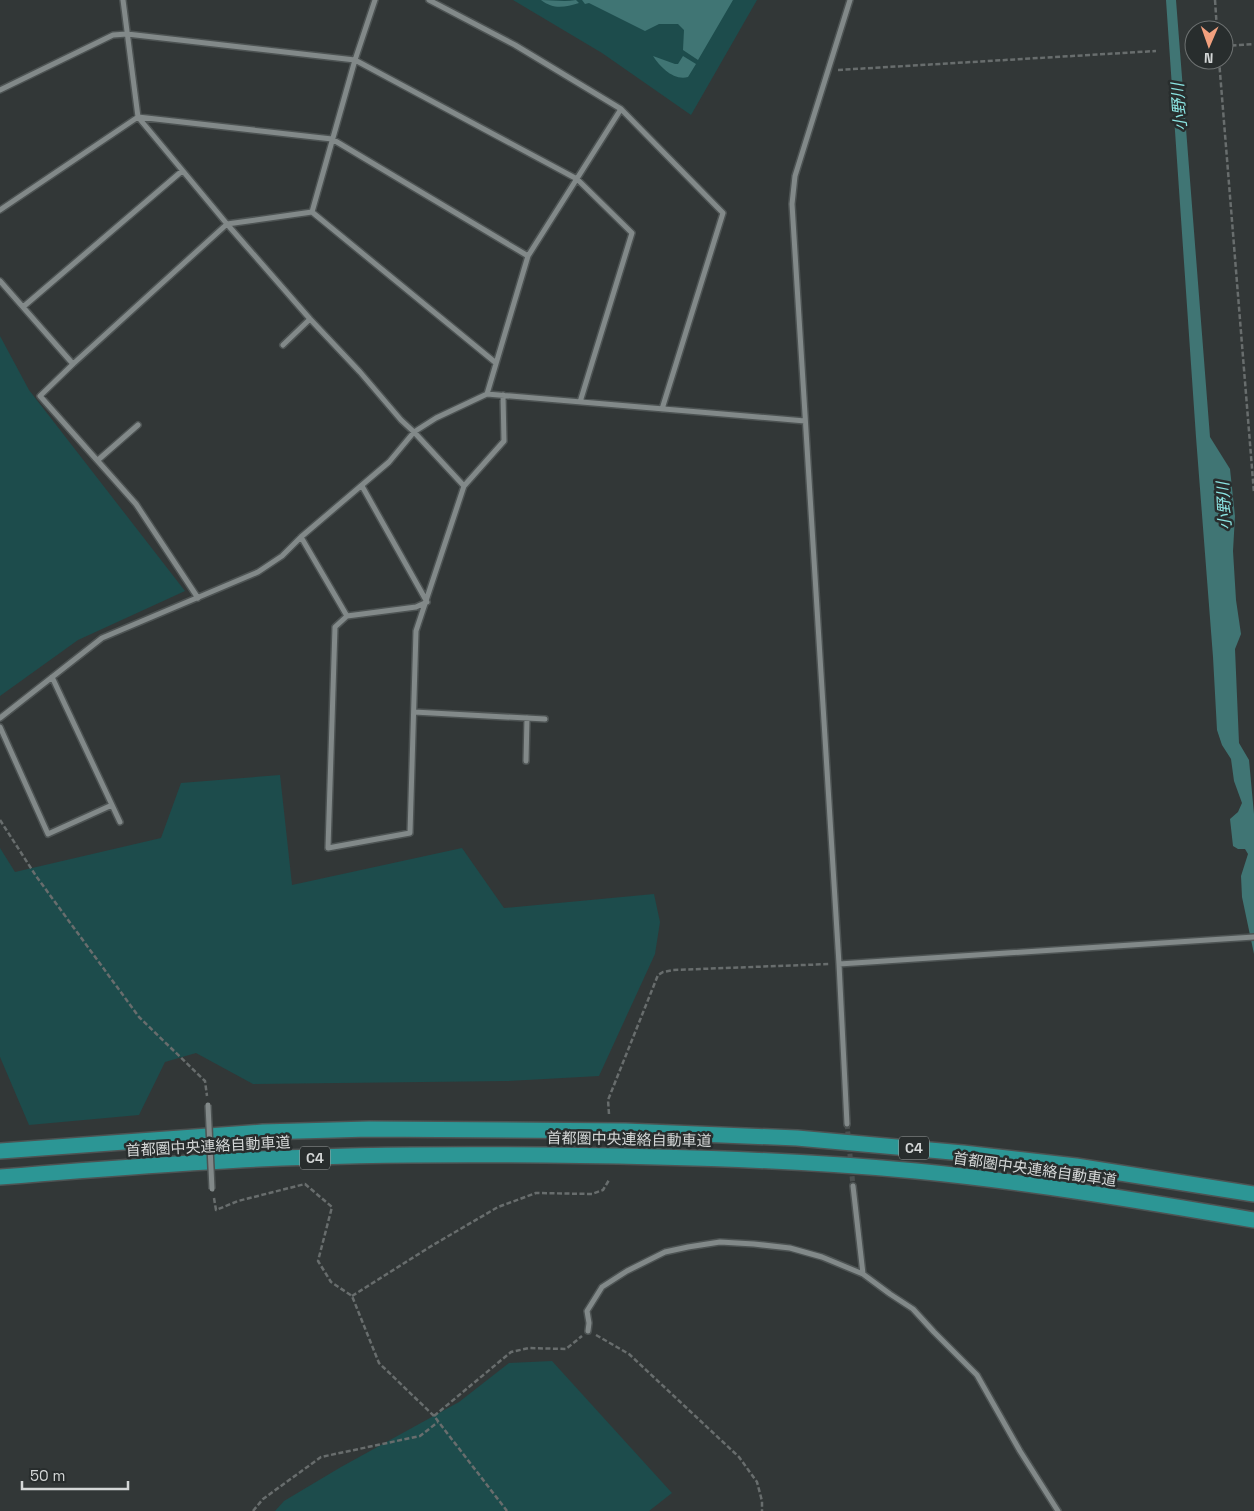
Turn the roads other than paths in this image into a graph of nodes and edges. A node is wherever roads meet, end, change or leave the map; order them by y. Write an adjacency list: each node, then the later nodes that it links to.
1 (123, 0): 5 (street)
2 (375, 0): 6 (street)
3 (430, 0): 8 (street)
4 (850, 0): 27 (street)
5 (128, 34): 6 (street); 7 (street); 9 (street)
6 (355, 60): 10 (street); 12 (street)
7 (0, 90)
8 (621, 109): 12 (street); 26 (street)
9 (138, 117): 10 (street); 11 (street); 13 (street)
10 (332, 139): 14 (street); 16 (street)
11 (182, 171): 15 (street); 18 (street)
12 (577, 179): 16 (street); 25 (street)
13 (0, 210)
14 (312, 212): 15 (street); 21 (street)
15 (226, 224): 19 (street); 22 (street)
16 (528, 256): 21 (street)
17 (0, 281): 18 (street)
18 (23, 307): 22 (street)
19 (310, 319): 20 (street); 29 (street)
20 (283, 345)
21 (496, 362): 23 (street)
22 (73, 364): 30 (street)
23 (487, 394): 24 (street); 29 (street)
24 (503, 395): 25 (street); 32 (street)
25 (580, 402): 26 (street)
26 (662, 409): 27 (street)
27 (805, 421): 47 (street)
28 (138, 425): 30 (street)
29 (414, 432): 31 (street); 32 (street)
30 (98, 460): 34 (street)
31 (362, 486): 33 (street); 35 (street)
32 (464, 486): 35 (street)
33 (302, 537): 34 (street); 36 (street)
34 (198, 598): 37 (street)
35 (427, 602): 36 (street); 38 (street)
36 (347, 616): 38 (street)
37 (52, 677): 39 (street); 44 (street)
38 (414, 712): 40 (street)
39 (0, 718)
40 (527, 718): 41 (street); 43 (street)
41 (545, 719)
42 (0, 727): 44 (street)
43 (526, 762)
44 (112, 805): 45 (street)
45 (120, 822)
46 (1254, 937): 47 (street)
47 (839, 964): 49 (street)
48 (208, 1105): 53 (street, bridge)
49 (847, 1124)
50 (0, 1151): 54 (highway, 首都圏中央連絡自動車道 / C4)
51 (0, 1177): 55 (highway, 首都圏中央連絡自動車道 / C4)
52 (853, 1186): 56 (street)
53 (212, 1189)
54 (1254, 1194)
55 (1254, 1220)
56 (863, 1274): 57 (street); 58 (street)
57 (588, 1331)
58 (1058, 1511)

